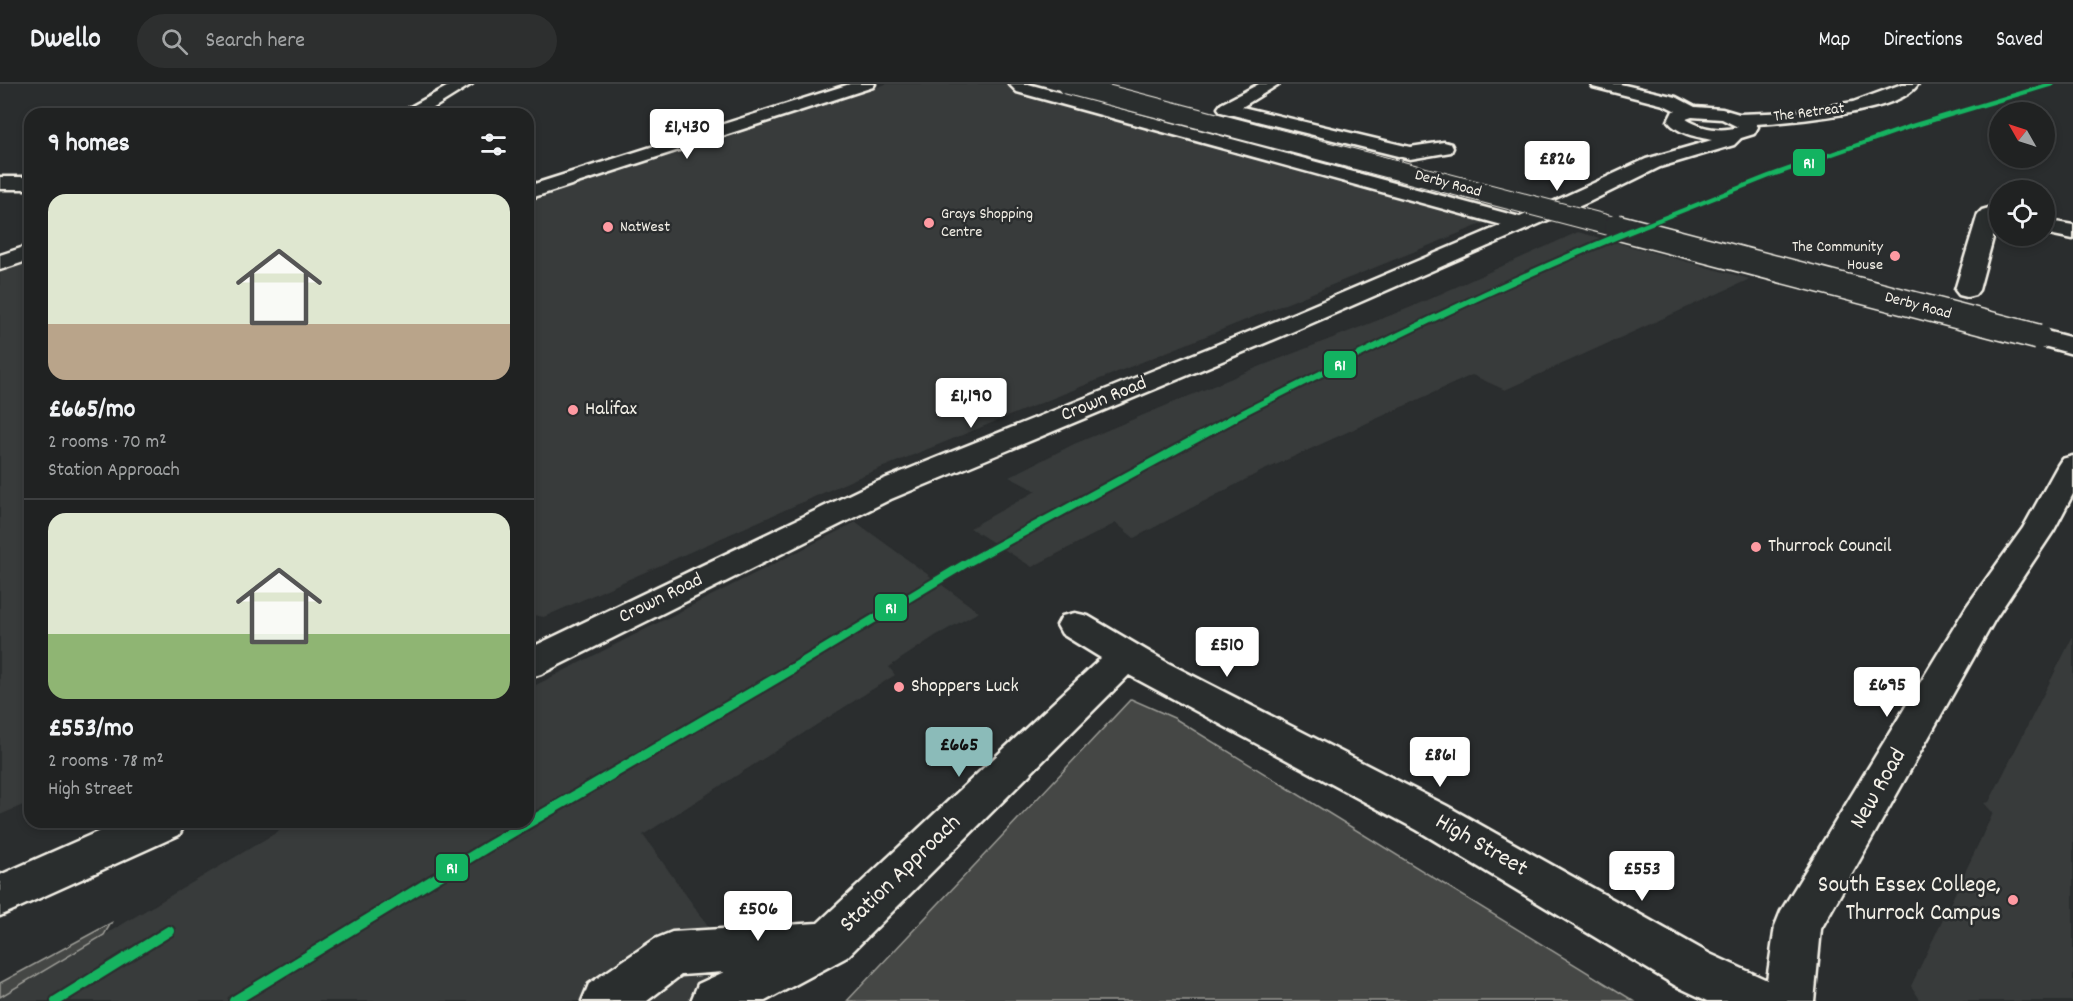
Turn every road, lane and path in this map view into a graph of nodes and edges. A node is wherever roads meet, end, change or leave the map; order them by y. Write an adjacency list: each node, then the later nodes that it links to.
1 (464, 84): 10 (street)
2 (867, 84): 9 (street)
3 (1017, 84): 19 (street)
4 (1066, 84): 25 (street, Derby Road, bridge)
5 (1271, 84): 13 (street)
6 (1599, 84): 11 (street, The Retreat)
7 (1910, 84): 12 (street, The Retreat)
8 (811, 86): 9 (street)
9 (837, 93): 17 (street)
10 (422, 108)
11 (1691, 120): 12 (street, The Retreat); 14 (street, Crown Road)
12 (1737, 127): 14 (street, Crown Road)
13 (1444, 148)
14 (1653, 163): 19 (street, Crown Road)
15 (2, 183): 16 (street)
16 (24, 183)
17 (534, 191)
18 (1989, 214): 24 (street)
19 (1523, 224): 29 (street, Crown Road)
20 (2055, 228): 21 (street)
21 (2073, 232)
22 (24, 254): 23 (street)
23 (0, 263)
24 (1967, 290)
25 (2073, 346)
26 (2073, 465): 36 (street, New Road)
27 (1075, 625): 28 (street, High Street)
28 (1126, 656): 32 (street, Station Approach); 35 (street, High Street)
29 (534, 662)
30 (151, 828): 31 (street)
31 (0, 896)
32 (830, 942): 33 (street, Station Approach); 34 (street, Station Approach)
33 (607, 1001)
34 (716, 1001)
35 (1760, 1001)
36 (1789, 1001)

